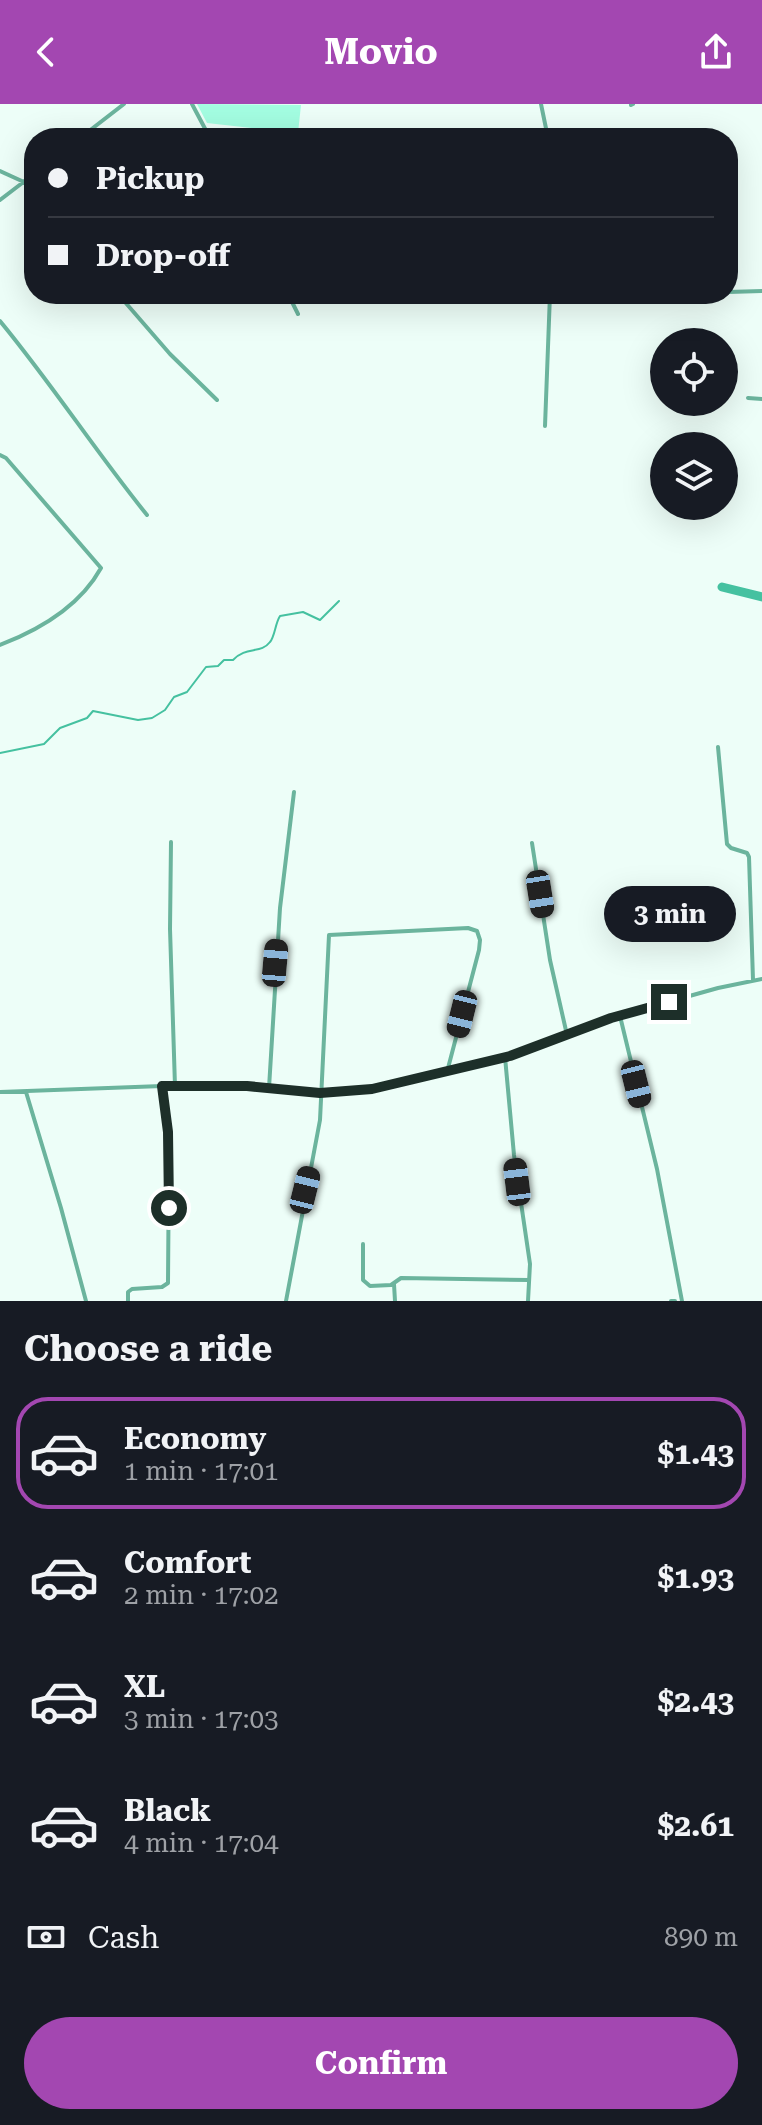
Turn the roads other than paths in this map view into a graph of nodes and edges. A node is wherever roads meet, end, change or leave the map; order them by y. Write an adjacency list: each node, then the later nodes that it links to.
1 (124, 104): 4 (street)
2 (192, 104): 5 (street)
3 (541, 104): 6 (street)
4 (93, 128)
5 (205, 128)
6 (546, 128)
7 (0, 171): 8 (street)
8 (24, 182): 9 (street)
9 (0, 200)
10 (762, 291): 11 (street)
11 (738, 292)
12 (127, 304): 19 (street)
13 (293, 304): 15 (street)
14 (550, 304): 20 (street)
15 (298, 314)
16 (0, 321): 22 (street)
17 (748, 398): 18 (street)
18 (762, 399)
19 (217, 400)
20 (545, 426)
21 (0, 455): 23 (street)
22 (147, 515)
23 (0, 645)
24 (718, 747): 29 (street)
25 (294, 792): 36 (street)
26 (171, 842): 35 (street)
27 (532, 843): 31 (street)
28 (762, 979): 29 (street)
29 (753, 980): 30 (street)
30 (620, 1016): 31 (street); 48 (street)
31 (567, 1035): 32 (street)
32 (505, 1057): 33 (street); 41 (street)
33 (447, 1073): 39 (street); 39 (street)
34 (162, 1086): 35 (street); 37 (street); 44 (street)
35 (175, 1086): 36 (street)
36 (269, 1088): 39 (street)
37 (26, 1091): 38 (street); 43 (street)
38 (0, 1092)
39 (320, 1093): 45 (street)
40 (363, 1244): 42 (street)
41 (529, 1280): 42 (street); 47 (street)
42 (394, 1284): 46 (street)
43 (86, 1301)
44 (128, 1301)
45 (286, 1301)
46 (395, 1301)
47 (528, 1301)
48 (682, 1301)

